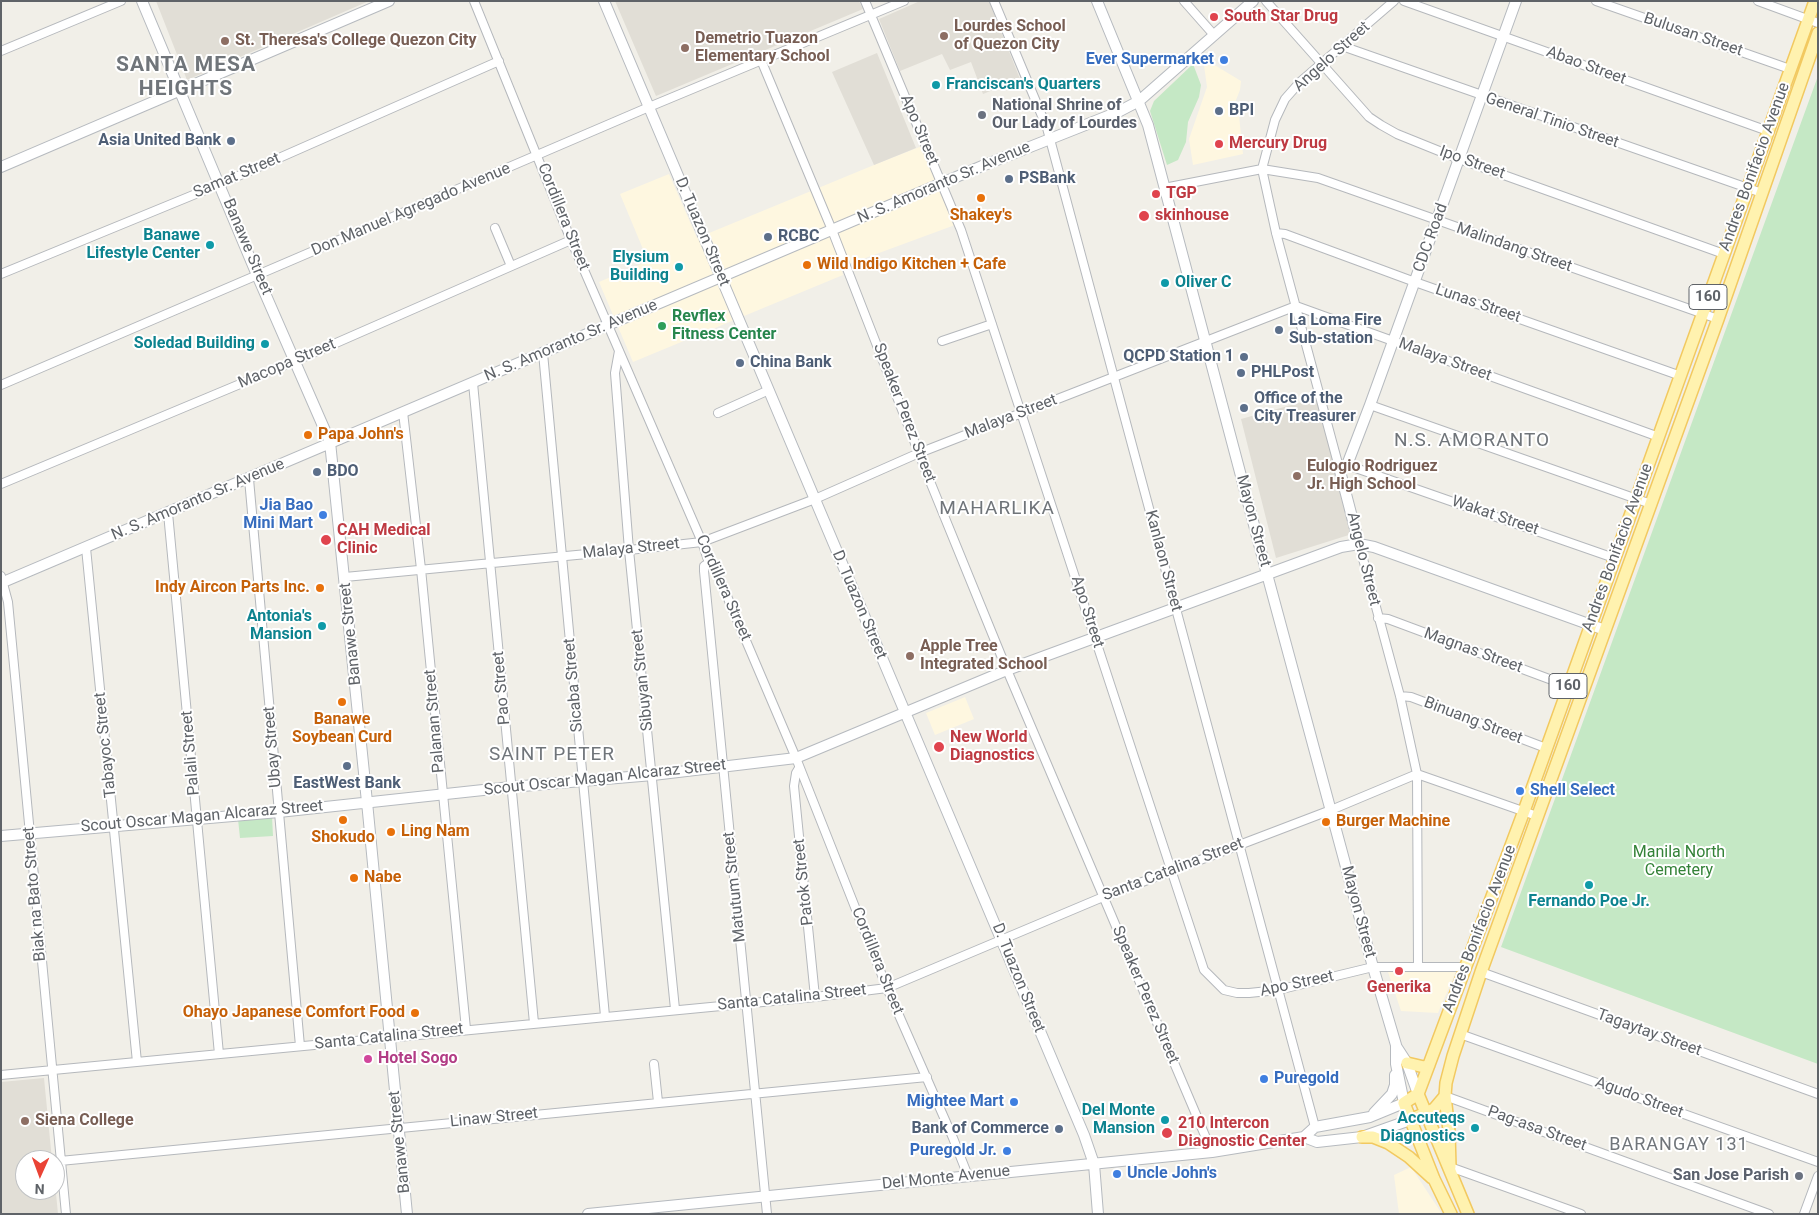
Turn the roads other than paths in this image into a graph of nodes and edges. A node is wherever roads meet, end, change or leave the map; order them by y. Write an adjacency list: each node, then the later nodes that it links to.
1 (121, 1): 25 (street)
2 (142, 1): 30 (street, Banawe Street)
3 (389, 1): 30 (street)
4 (474, 1): 27 (street, Cordillera Street)
5 (604, 1): 33 (street, D. Tuazon Street)
6 (865, 1): 19 (street, Apo Street)
7 (904, 1): 19 (street, Don Manuel Agregado Avenue)
8 (994, 1): 35 (street, Kanlaon Street)
9 (1097, 1): 32 (street, Mayon Street)
10 (1184, 1): 22 (street)
11 (1253, 1): 22 (street, N. S. Amoranto Sr. Avenue)
12 (1266, 1): 28 (street, Ipo Street)
13 (1394, 1): 24 (street, Angelo Street)
14 (1404, 1): 23 (street, Abao Street)
15 (1516, 1): 23 (street, CDC Road)
16 (1596, 1): 29 (street, Bulusan Street)
17 (1758, 1): 20 (street)
18 (1815, 1): 20 (main road, Andres Bonifacio Avenue / 160)
19 (871, 16): 26 (street, Don Manuel Agregado Avenue); 41 (street, Apo Street)
20 (1813, 22): 29 (main road, Andres Bonifacio Avenue / 160)
21 (1818, 33): 44 (main road, Andres Bonifacio Avenue / 160)
22 (1214, 35): 32 (street, N. S. Amoranto Sr. Avenue)
23 (1503, 36): 31 (street, CDC Road); 34 (street, Abao Street)
24 (1342, 46): 28 (street, Angelo Street); 31 (street, General Tinio Street)
25 (1, 51)
26 (761, 60): 33 (street, Don Manuel Agregado Avenue); 47 (street, Speaker Perez Street)
27 (499, 61): 36 (street, Cordillera Street); 40 (street, Samat Street)
28 (1321, 64): 37 (street, Ipo Street); 39 (street, Angelo Street)
29 (1790, 70): 34 (main road, Andres Bonifacio Avenue / 160)
30 (180, 91): 38 (street); 40 (street, Banawe Street)
31 (1481, 96): 37 (street, CDC Road); 43 (street, General Tinio Street)
32 (1139, 101): 35 (street, N. S. Amoranto Sr. Avenue); 42 (street, Mayon Street)
33 (649, 107): 36 (street, Don Manuel Agregado Avenue); 54 (street, D. Tuazon Street)
34 (1768, 131): 43 (main road, Andres Bonifacio Avenue / 160)
35 (1050, 139): 41 (street, N. S. Amoranto Sr. Avenue); 68 (street, Kanlaon Street)
36 (538, 156): 49 (street, Cordillera Street); 53 (street, Don Manuel Agregado Avenue)
37 (1459, 159): 45 (street, CDC Road); 50 (street, Ipo Street)
38 (1, 166)
39 (1262, 169): 42 (street, Malindang Street); 45 (street, Malindang Street); 48 (street, Angelo Street)
40 (220, 184): 52 (street, Samat Street); 53 (street, Banawe Street)
41 (942, 184): 47 (street, N. S. Amoranto Sr. Avenue); 60 (street, Apo Street)
42 (1164, 188): 62 (street, Mayon Street)
43 (1747, 188): 44 (street, General Tinio Street); 50 (main road, Andres Bonifacio Avenue / 160)
44 (1762, 193): 58 (main road, Andres Bonifacio Avenue / 160)
45 (1437, 221): 55 (street, CDC Road); 57 (street, Malindang Street)
46 (495, 228): 51 (street)
47 (832, 230): 54 (street, N. S. Amoranto Sr. Avenue); 78 (street, Speaker Perez Street)
48 (1276, 233): 55 (street, Lunas Street); 56 (street, Angelo Street)
49 (571, 240): 51 (street, Macopa Street); 59 (street, Cordillera Street)
50 (1724, 254): 57 (main road, Andres Bonifacio Avenue / 160)
51 (511, 266): 66 (street, Macopa Street)
52 (1, 274)
53 (257, 275): 66 (street, Banawe Street); 70 (street, Don Manuel Agregado Avenue)
54 (721, 278): 59 (street, N. S. Amoranto Sr. Avenue); 71 (street, D. Tuazon Street)
55 (1415, 282): 63 (street, CDC Road); 67 (street, Lunas Street)
56 (1296, 306): 62 (street, Malaya Street); 63 (street, Malaya Street); 79 (street, Angelo Street)
57 (1703, 314): 58 (street, Malindang Street); 67 (main road, Andres Bonifacio Avenue / 160)
58 (1718, 319): 84 (main road, Andres Bonifacio Avenue / 160)
59 (609, 324): 64 (street, Cordillera Street); 65 (street, N. S. Amoranto Sr. Avenue)
60 (992, 324): 61 (street); 75 (street, Apo Street)
61 (942, 341)
62 (1206, 341): 68 (street, Malaya Street); 95 (street, Mayon Street)
63 (1394, 342): 72 (street, CDC Road); 76 (street, Malaya Street)
64 (619, 351): 86 (street, Cordillera Street); 89 (street, Sibuyan Street)
65 (543, 353): 69 (street, N. S. Amoranto Sr. Avenue); 90 (street, Sicaba Street)
66 (295, 361): 77 (street, Banawe Street); 81 (street, Macopa Street)
67 (1681, 376): 76 (main road, Andres Bonifacio Avenue / 160)
68 (1114, 377): 75 (street, Malaya Street); 98 (street, Kanlaon Street)
69 (473, 383): 73 (street, N. S. Amoranto Sr. Avenue); 92 (street, Pao Street)
70 (1, 385)
71 (769, 390): 74 (street); 83 (street, D. Tuazon Street)
72 (1370, 406): 79 (street, CDC Road); 82 (street)
73 (403, 412): 77 (street, N. S. Amoranto Sr. Avenue); 94 (street, Palanan Street)
74 (718, 413)
75 (1021, 413): 78 (street, Malaya Street); 102 (street, Apo Street)
76 (1659, 437): 82 (main road, Andres Bonifacio Avenue / 160)
77 (330, 442): 80 (street, N. S. Amoranto Sr. Avenue); 96 (street, Banawe Street)
78 (919, 453): 83 (street, Malaya Street); 103 (street, Speaker Perez Street)
79 (1343, 468): 87 (street, Angelo Street); 91 (street, Wakat Street)
80 (249, 479): 85 (street, N. S. Amoranto Sr. Avenue); 118 (street, Ubay Street)
81 (1, 484)
82 (1636, 498): 84 (street); 91 (main road, Andres Bonifacio Avenue / 160)
83 (814, 499): 86 (street, Malaya Street); 106 (street, D. Tuazon Street)
84 (1651, 504): 101 (main road, Andres Bonifacio Avenue / 160)
85 (168, 513): 88 (street, N. S. Amoranto Sr. Avenue); 120 (street, Palali Street)
86 (702, 542): 89 (street, Malaya Street); 93 (street, Cordillera Street)
87 (1359, 544): 95 (street, Scout Oscar Magan Alcaraz Street); 99 (street, Angelo Street); 100 (street, Scout Oscar Magan Alcaraz Street)
88 (86, 548): 97 (street, N. S. Amoranto Sr. Avenue); 121 (street, Tabayoc Street)
89 (630, 550): 90 (street, Malaya Street); 110 (street, Sibuyan Street)
90 (562, 556): 92 (street, Malaya Street); 112 (street, Sicaba Street)
91 (1614, 558): 100 (main road, Andres Bonifacio Avenue / 160)
92 (490, 562): 94 (street, Malaya Street); 113 (street, Pao Street)
93 (709, 563): 108 (street, Cordillera Street); 109 (street, Matutum Street)
94 (422, 569): 96 (street, Malaya Street); 114 (street, Palanan Street)
95 (1266, 574): 98 (street, Scout Oscar Magan Alcaraz Street); 116 (street, Mayon Street)
96 (345, 577): 115 (street, Banawe Street)
97 (2, 580): 122 (street, Biak na Bato Street)
98 (1176, 607): 102 (street, Scout Oscar Magan Alcaraz Street); 124 (street, Kanlaon Street)
99 (1378, 618): 104 (street, Magnas Street); 105 (street, Angelo Street)
100 (1591, 624): 101 (street, Scout Oscar Magan Alcaraz Street); 104 (main road, Andres Bonifacio Avenue / 160)
101 (1605, 630): 119 (main road, Andres Bonifacio Avenue / 160)
102 (1095, 638): 103 (street, Scout Oscar Magan Alcaraz Street); 125 (street, Apo Street)
103 (1007, 670): 106 (street, Scout Oscar Magan Alcaraz Street); 126 (street, Speaker Perez Street)
104 (1568, 686): 107 (main road, Andres Bonifacio Avenue / 160)
105 (1400, 696): 107 (street, Binuang Street); 111 (street, Angelo Street)
106 (905, 712): 108 (street, Scout Oscar Magan Alcaraz Street); 127 (street, D. Tuazon Street)
107 (1546, 748): 117 (main road, Andres Bonifacio Avenue / 160)
108 (797, 763): 109 (street, Scout Oscar Magan Alcaraz Street); 132 (street, Cordillera Street); 134 (street, Patok Street)
109 (724, 766): 110 (street, Scout Oscar Magan Alcaraz Street); 135 (street, Matutum Street)
110 (653, 774): 112 (street, Scout Oscar Magan Alcaraz Street); 136 (street, Sibuyan Street)
111 (1417, 774): 116 (street, Santa Catalina Street); 117 (street); 128 (street, Angelo Street)
112 (583, 780): 113 (street, Scout Oscar Magan Alcaraz Street); 137 (street, Sicaba Street)
113 (511, 787): 114 (street, Scout Oscar Magan Alcaraz Street); 138 (street, Pao Street)
114 (442, 795): 115 (street, Scout Oscar Magan Alcaraz Street); 139 (street, Palanan Street)
115 (368, 802): 118 (street, Scout Oscar Magan Alcaraz Street); 141 (street, Banawe Street)
116 (1331, 810): 124 (street, Santa Catalina Street); 129 (street, Mayon Street)
117 (1524, 811): 119 (street); 130 (main road, Andres Bonifacio Avenue / 160)
118 (279, 812): 120 (street, Scout Oscar Magan Alcaraz Street); 142 (street, Ubay Street)
119 (1537, 816): 131 (main road, Andres Bonifacio Avenue / 160)
120 (197, 819): 121 (street, Scout Oscar Magan Alcaraz Street); 143 (street, Palali Street)
121 (114, 825): 122 (street, Scout Oscar Magan Alcaraz Street); 144 (street, Tabayoc Street)
122 (29, 832): 123 (street, Scout Oscar Magan Alcaraz Street); 148 (street, Biak na Bato Street)
123 (1, 836)
124 (1239, 844): 125 (street, Santa Catalina Street); 133 (street, Kanlaon Street)
125 (1171, 870): 126 (street, Santa Catalina Street); 133 (street, Apo Street)
126 (1103, 897): 127 (street, Santa Catalina Street); 165 (street, Speaker Perez Street)
127 (1002, 939): 132 (street, Santa Catalina Street); 168 (street, D. Tuazon Street)
128 (1418, 966): 129 (street, Apo Street); 130 (street, Apo Street)
129 (1373, 967): 133 (street, Apo Street); 146 (street, Mayon Street)
130 (1465, 967): 147 (main road, Andres Bonifacio Avenue / 160)
131 (1481, 972): 140 (main road, Andres Bonifacio Avenue / 160); 153 (street, Tagaytay Street)
132 (887, 988): 134 (street, Santa Catalina Street); 150 (street, Cordillera Street)
133 (1278, 990): 160 (street, Kanlaon Street)
134 (815, 997): 135 (street, Santa Catalina Street)
135 (746, 1003): 136 (street, Santa Catalina Street); 151 (street, Matutum Street)
136 (675, 1009): 137 (street, Santa Catalina Street)
137 (605, 1016): 138 (street, Santa Catalina Street)
138 (534, 1023): 139 (street, Santa Catalina Street)
139 (466, 1030): 141 (street, Santa Catalina Street)
140 (1460, 1034): 154 (main road, Andres Bonifacio Avenue / 160); 167 (street, Agudo Street)
141 (389, 1037): 142 (street, Santa Catalina Street); 161 (street, Banawe Street)
142 (300, 1046): 143 (street, Santa Catalina Street)
143 (219, 1054): 144 (street, Santa Catalina Street)
144 (137, 1062): 148 (street, Santa Catalina Street)
145 (654, 1064): 155 (street)
146 (1402, 1064): 147 (main road); 152 (street, Mayon Street); 156 (street, Mayon Street); 158 (street)
147 (1429, 1065): 152 (main road, Andres Bonifacio Avenue / 160)
148 (52, 1070): 149 (street, Santa Catalina Street); 164 (street, Biak na Bato Street)
149 (1, 1075)
150 (927, 1077): 151 (street, Linaw Street); 170 (street, Cordillera Street)
151 (756, 1092): 155 (street, Linaw Street); 173 (street, Matutum Street)
152 (1418, 1094): 156 (main road); 157 (main road)
153 (1818, 1094)
154 (1446, 1096): 157 (main road); 169 (main road, Andres Bonifacio Avenue); 184 (street, Pag-asa Street)
155 (658, 1102): 161 (street, Linaw Street)
156 (1404, 1103): 158 (street); 159 (main road)
157 (1426, 1114): 159 (main road); 169 (main road)
158 (1370, 1116): 160 (street)
159 (1410, 1120): 163 (street, Del Monte Avenue); 172 (main road)
160 (1315, 1126): 162 (street)
161 (398, 1128): 166 (street, Linaw Street); 177 (street, Banawe Street)
162 (1304, 1136): 163 (street, Del Monte Avenue); 165 (street, Del Monte Avenue)
163 (1362, 1137): 172 (main road)
164 (59, 1150)
165 (1212, 1152): 168 (street, Del Monte Avenue)
166 (65, 1161)
167 (1818, 1162)
168 (1094, 1164): 170 (street, Del Monte Avenue); 180 (street, D. Tuazon Street)
169 (1450, 1167): 175 (street); 182 (main road)
170 (968, 1176): 173 (street, Del Monte Avenue)
171 (1818, 1176): 185 (street)
172 (1434, 1179): 181 (main road)
173 (765, 1195): 178 (street, Del Monte Avenue); 179 (street, Matutum Street)
174 (64, 1200): 176 (street, Biak na Bato Street)
175 (1569, 1211): 183 (street)
176 (66, 1214)
177 (407, 1214)
178 (588, 1214)
179 (767, 1214)
180 (1098, 1214)
181 (1451, 1214)
182 (1468, 1214)
183 (1581, 1214)
184 (1769, 1214)
185 (1804, 1214)

